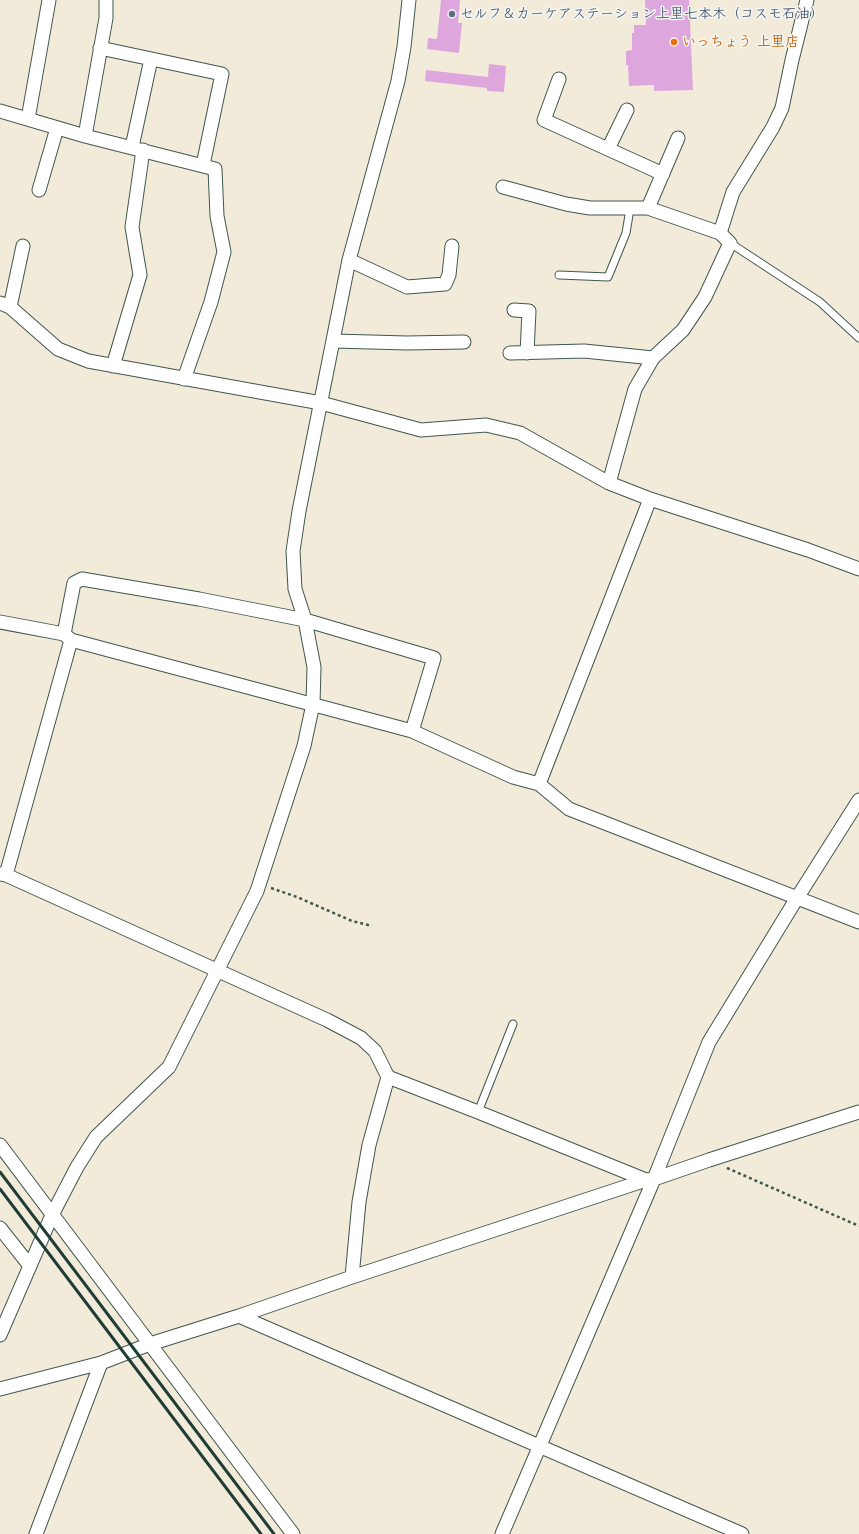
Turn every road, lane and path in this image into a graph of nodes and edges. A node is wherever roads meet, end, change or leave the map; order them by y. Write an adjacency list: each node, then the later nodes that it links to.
1 (49, 0): 10 (street)
2 (106, 0): 5 (street)
3 (409, 0): 26 (street)
4 (807, 0): 22 (street)
5 (100, 48): 6 (street); 12 (street)
6 (151, 59): 14 (street); 16 (street)
7 (559, 79): 15 (street)
8 (627, 110): 15 (street)
9 (0, 111): 10 (street)
10 (28, 119): 11 (street)
11 (57, 128): 12 (street); 19 (street)
12 (85, 136): 14 (street)
13 (678, 138): 17 (street)
14 (137, 149): 16 (street); 36 (street)
15 (608, 149): 17 (street)
16 (203, 166): 37 (street)
17 (663, 174): 20 (street)
18 (503, 187): 21 (street)
19 (39, 190)
20 (648, 208): 21 (street); 22 (street)
21 (630, 209): 27 (lane)
22 (720, 233): 23 (street)
23 (730, 243): 30 (lane); 35 (street)
24 (23, 246): 28 (street)
25 (452, 246): 26 (street)
26 (349, 260): 31 (street)
27 (559, 275)
28 (5, 305): 36 (street)
29 (514, 310): 34 (street)
30 (859, 338)
31 (334, 341): 32 (street); 38 (street)
32 (464, 342)
33 (510, 353): 34 (street)
34 (527, 353): 35 (street)
35 (653, 358): 39 (street)
36 (113, 366): 37 (street)
37 (184, 379): 38 (street)
38 (321, 403): 39 (street); 42 (street)
39 (609, 483): 40 (street)
40 (650, 499): 41 (street); 47 (street)
41 (859, 569)
42 (305, 620): 44 (street); 45 (street); 46 (street)
43 (0, 622): 44 (street)
44 (68, 637): 45 (street); 49 (street)
45 (313, 704): 46 (street); 50 (street)
46 (412, 731): 47 (street)
47 (539, 784): 51 (street)
48 (859, 800): 51 (street)
49 (3, 875): 54 (street)
50 (259, 884): 53 (path); 54 (street)
51 (796, 898): 52 (street); 61 (street)
52 (859, 922)
53 (372, 926)
54 (218, 971): 56 (street); 62 (street)
55 (513, 1024): 57 (lane)
56 (388, 1076): 57 (street); 66 (street)
57 (478, 1112): 61 (street)
58 (859, 1112): 60 (street)
59 (0, 1145): 62 (street)
60 (709, 1160): 61 (street); 63 (path)
61 (650, 1180): 66 (street); 72 (street)
62 (52, 1215): 65 (street); 69 (street)
63 (859, 1226)
64 (0, 1228): 65 (street)
65 (30, 1266): 68 (street)
66 (352, 1276): 67 (street)
67 (239, 1316): 69 (street); 72 (street)
68 (0, 1334)
69 (150, 1344): 70 (street); 75 (street)
70 (101, 1363): 71 (street); 74 (street)
71 (0, 1389)
72 (540, 1447): 73 (street); 76 (street)
73 (728, 1531): 77 (street)
74 (36, 1534)
75 (294, 1534)
76 (502, 1534)
77 (742, 1534)

